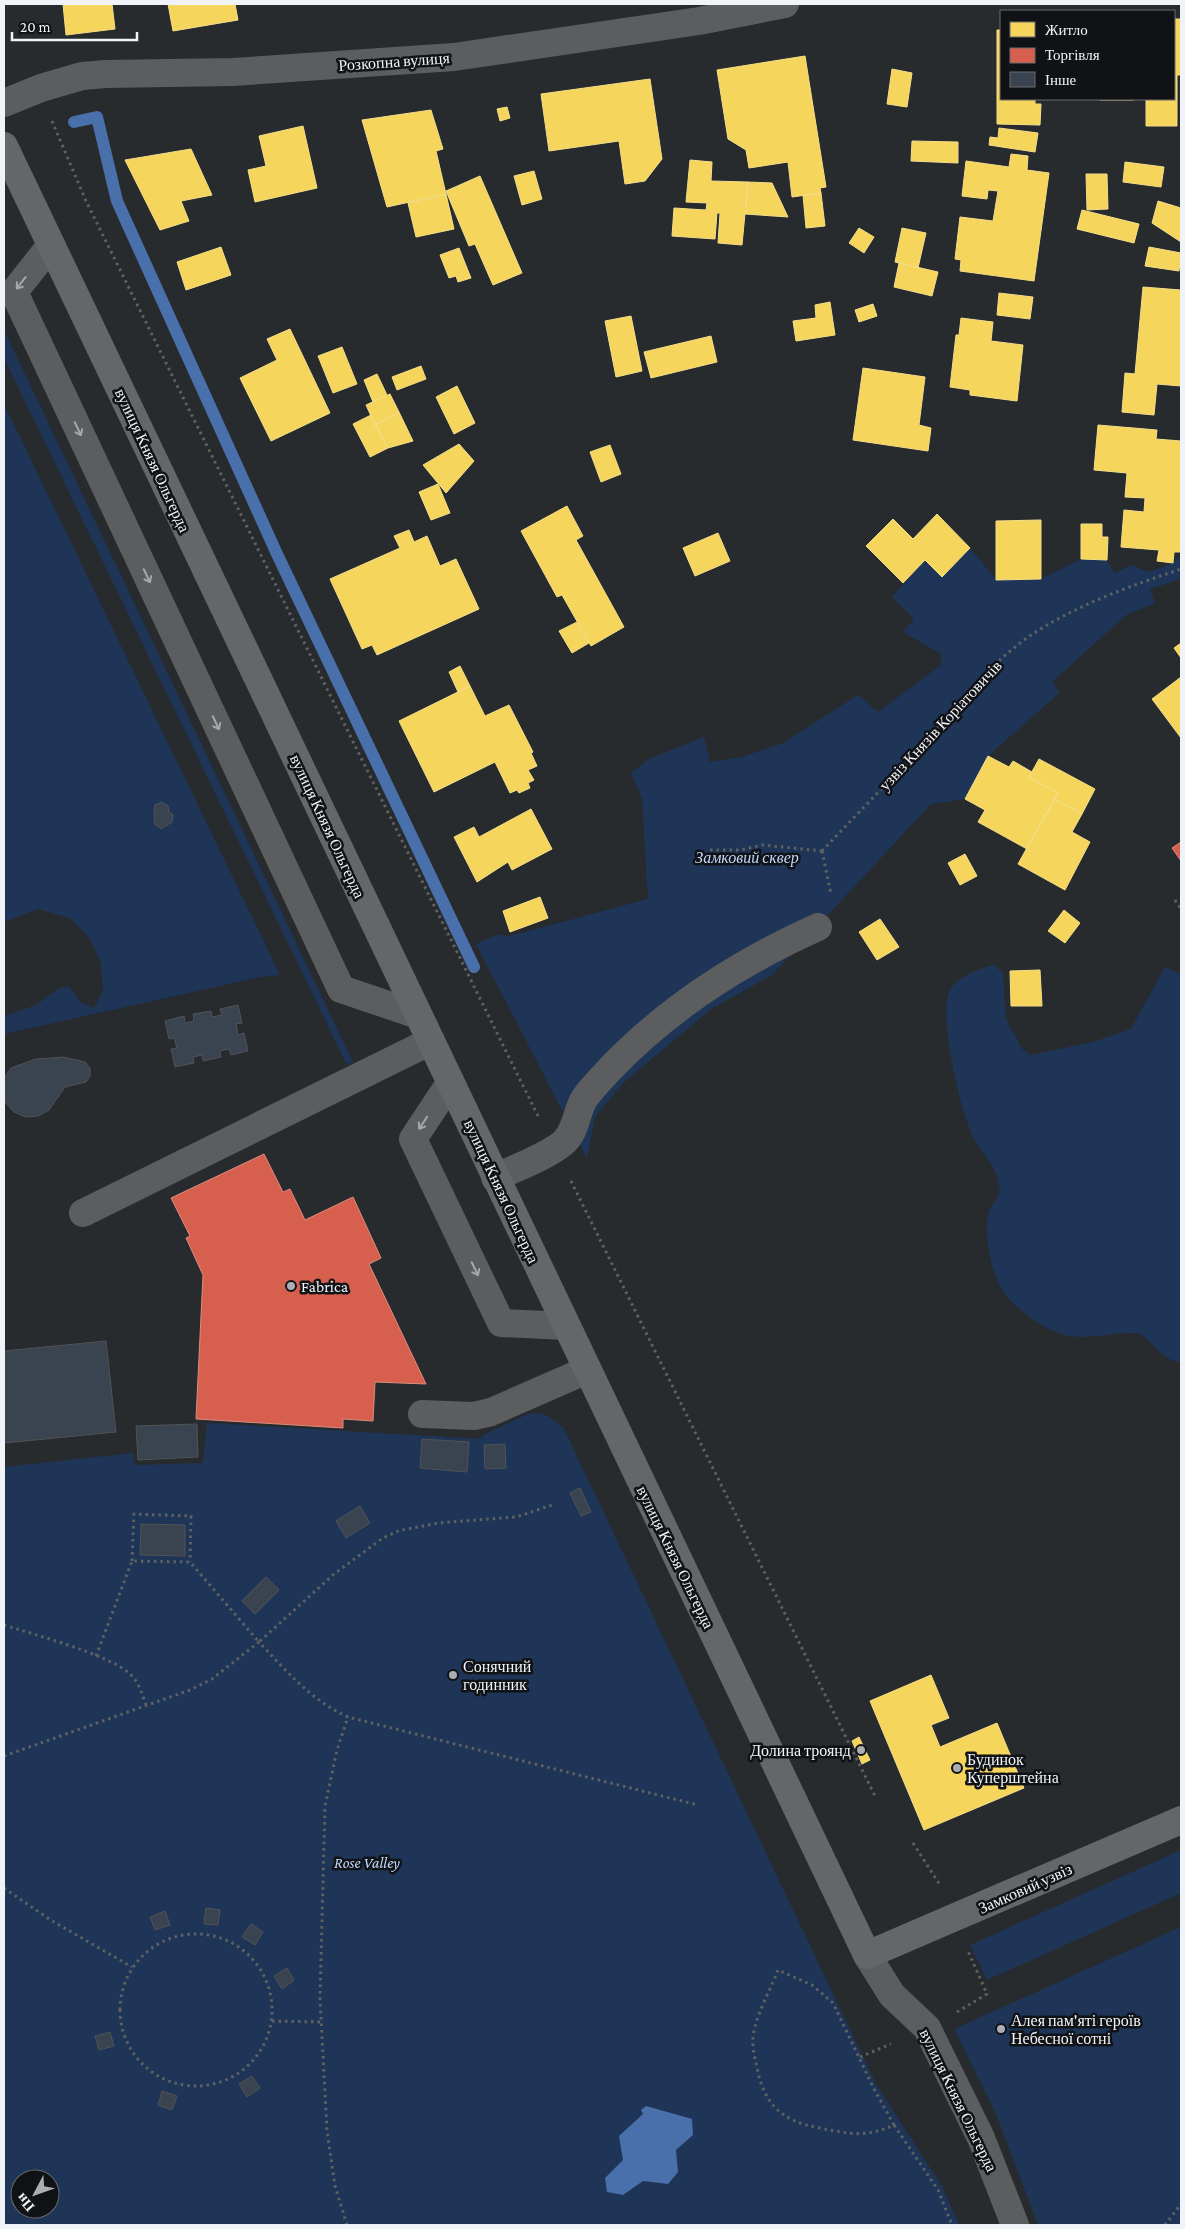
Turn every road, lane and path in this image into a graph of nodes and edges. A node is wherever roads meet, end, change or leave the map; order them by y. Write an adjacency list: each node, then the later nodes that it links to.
1 (785, 4): 2 (street, Розкопна вулиця)
2 (41, 88): 3 (street, Розкопна вулиця); 14 (path)
3 (4, 103)
4 (6, 157): 5 (main road, вулиця Князя Ольгерда)
5 (51, 245): 11 (main road, вулиця Князя Ольгерда); 11 (street, one-way to 11)
6 (1181, 569): 7 (path, узвіз Князів Коріатовичів)
7 (710, 850)
8 (1175, 900): 9 (path)
9 (1181, 909)
10 (818, 927): 14 (street)
11 (418, 1015): 12 (main road, вулиця Князя Ольгерда)
12 (431, 1041): 13 (main road, вулиця Князя Ольгерда); 16 (street)
13 (450, 1083): 15 (main road, вулиця Князя Ольгерда); 17 (street, one-way to 17)
14 (554, 1148): 15 (street); 29 (path)
15 (495, 1178): 17 (main road, вулиця Князя Ольгерда)
16 (83, 1213)
17 (566, 1326): 18 (main road, вулиця Князя Ольгерда)
18 (587, 1370): 19 (street); 36 (main road, вулиця Князя Ольгерда)
19 (422, 1414)
20 (552, 1505): 24 (path)
21 (132, 1560): 22 (path); 22 (path); 25 (path)
22 (190, 1562): 24 (path)
23 (4, 1625): 25 (path)
24 (259, 1642): 26 (path); 27 (path)
25 (96, 1656): 26 (path)
26 (146, 1705): 28 (path)
27 (348, 1717): 30 (path); 40 (path)
28 (4, 1756)
29 (876, 1798)
30 (698, 1805)
31 (1181, 1820): 36 (main road, Замковий узвіз)
32 (913, 1843): 34 (path)
33 (4, 1888): 37 (path)
34 (943, 1889)
35 (966, 1947): 38 (path)
36 (867, 1955): 45 (street, вулиця Князя Ольгерда)
37 (132, 1966): 39 (path); 39 (path)
38 (952, 2016)
39 (272, 2021): 40 (path)
40 (321, 2022): 43 (path)
41 (894, 2125): 41 (path); 44 (path)
42 (1181, 2204): 46 (path)
43 (347, 2225)
44 (952, 2225)
45 (1015, 2225)
46 (1165, 2225)

